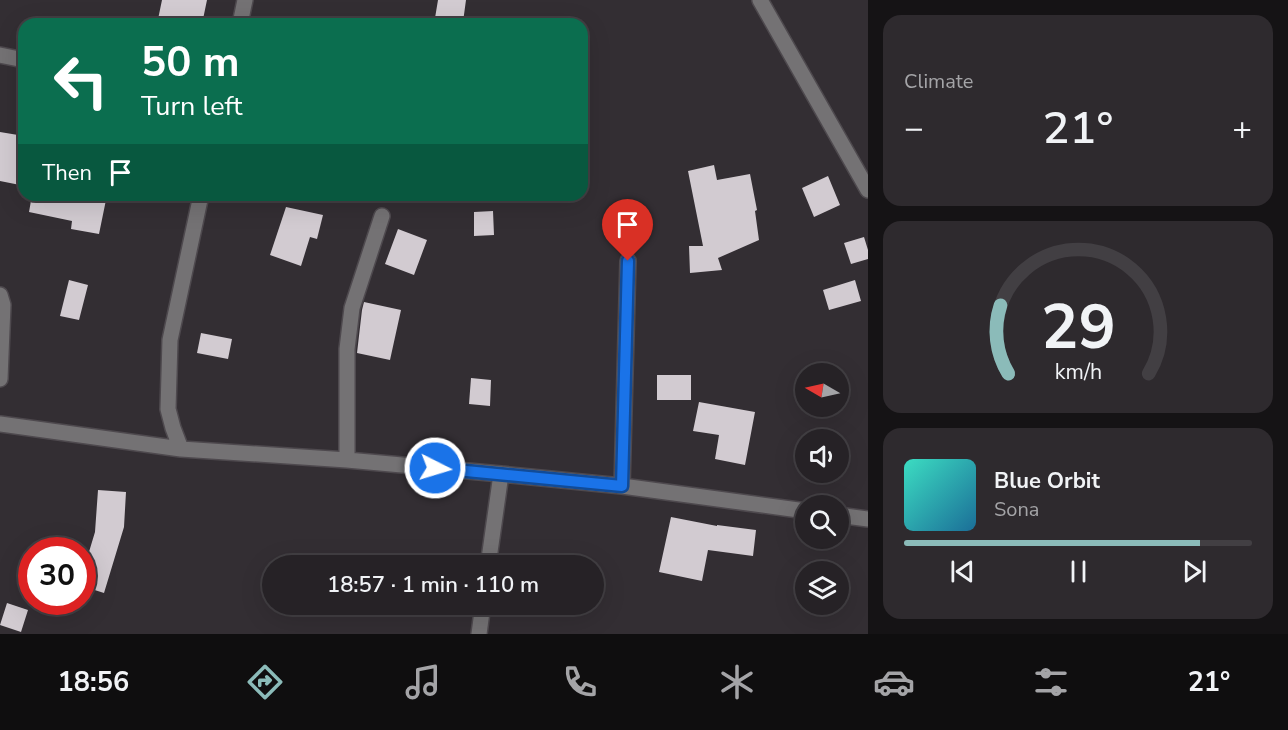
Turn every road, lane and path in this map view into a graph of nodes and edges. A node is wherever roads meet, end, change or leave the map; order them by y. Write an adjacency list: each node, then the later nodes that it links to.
1 (245, 0): 3 (street)
2 (760, 0): 6 (street)
3 (241, 18)
4 (0, 55): 5 (street)
5 (18, 59)
6 (868, 190)
7 (200, 201): 13 (street)
8 (382, 216): 14 (street)
9 (628, 261): 16 (street)
10 (0, 295): 11 (street)
11 (0, 379)
12 (0, 424): 13 (street)
13 (181, 449): 14 (street)
14 (347, 460): 15 (street)
15 (501, 474): 16 (street); 20 (street)
16 (622, 486): 17 (street)
17 (795, 510)
18 (849, 516): 19 (street)
19 (868, 519)
20 (490, 555)
21 (482, 615): 22 (street)
22 (479, 634)

